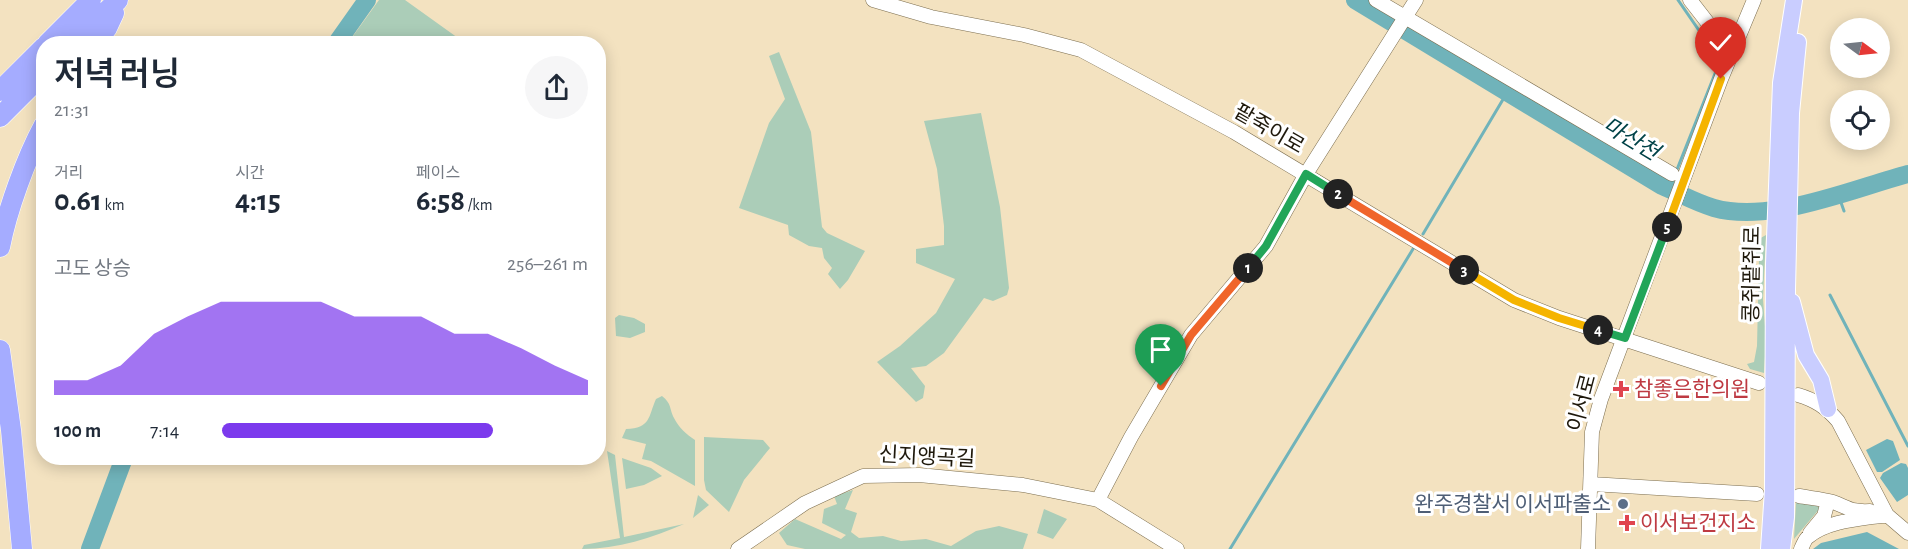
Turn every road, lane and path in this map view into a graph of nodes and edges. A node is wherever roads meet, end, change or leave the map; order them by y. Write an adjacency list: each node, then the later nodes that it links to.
1 (91, 0): 11 (highway)
2 (119, 0): 12 (highway); 13 (highway)
3 (873, 0): 20 (street, 팥죽이로)
4 (1376, 0): 10 (street)
5 (1416, 0): 10 (street)
6 (1690, 0): 14 (street)
7 (1754, 0): 14 (street, 이서로)
8 (1794, 0): 22 (main road, 콩쥐팥쥐로)
9 (1805, 0): 22 (main road, 콩쥐팥쥐로)
10 (1404, 21): 20 (street); 21 (street)
11 (55, 36)
12 (81, 36)
13 (101, 36)
14 (1732, 54): 26 (street, 이서로)
15 (36, 55): 17 (highway)
16 (36, 81): 18 (highway)
17 (0, 91)
18 (0, 117)
19 (36, 139): 24 (highway)
20 (1306, 174): 26 (street, 팥죽이로); 34 (street)
21 (1671, 174)
22 (1783, 185): 23 (main road, 콩쥐팥쥐로)
23 (1781, 232): 25 (main road, 콩쥐팥쥐로); 43 (main road, 콩쥐팥쥐로)
24 (0, 247)
25 (1787, 290): 30 (main road); 44 (main road, 콩쥐팥쥐로)
26 (1625, 338): 28 (street, 팥죽이로); 31 (street, 이서로)
27 (0, 350): 39 (highway)
28 (1759, 383)
29 (1798, 395): 30 (street)
30 (1828, 409): 36 (street)
31 (1591, 484): 32 (street); 42 (street, 이서로)
32 (1757, 494)
33 (1799, 496): 35 (street)
34 (1098, 500): 40 (street, 신지앵곡길); 41 (street, 신지앵곡길)
35 (1832, 502): 36 (street); 38 (street)
36 (1887, 514): 37 (street); 38 (street)
37 (1908, 533)
38 (1804, 543)
39 (22, 549)
40 (738, 549)
41 (1177, 549)
42 (1588, 549)
43 (1769, 549)
44 (1782, 549)

